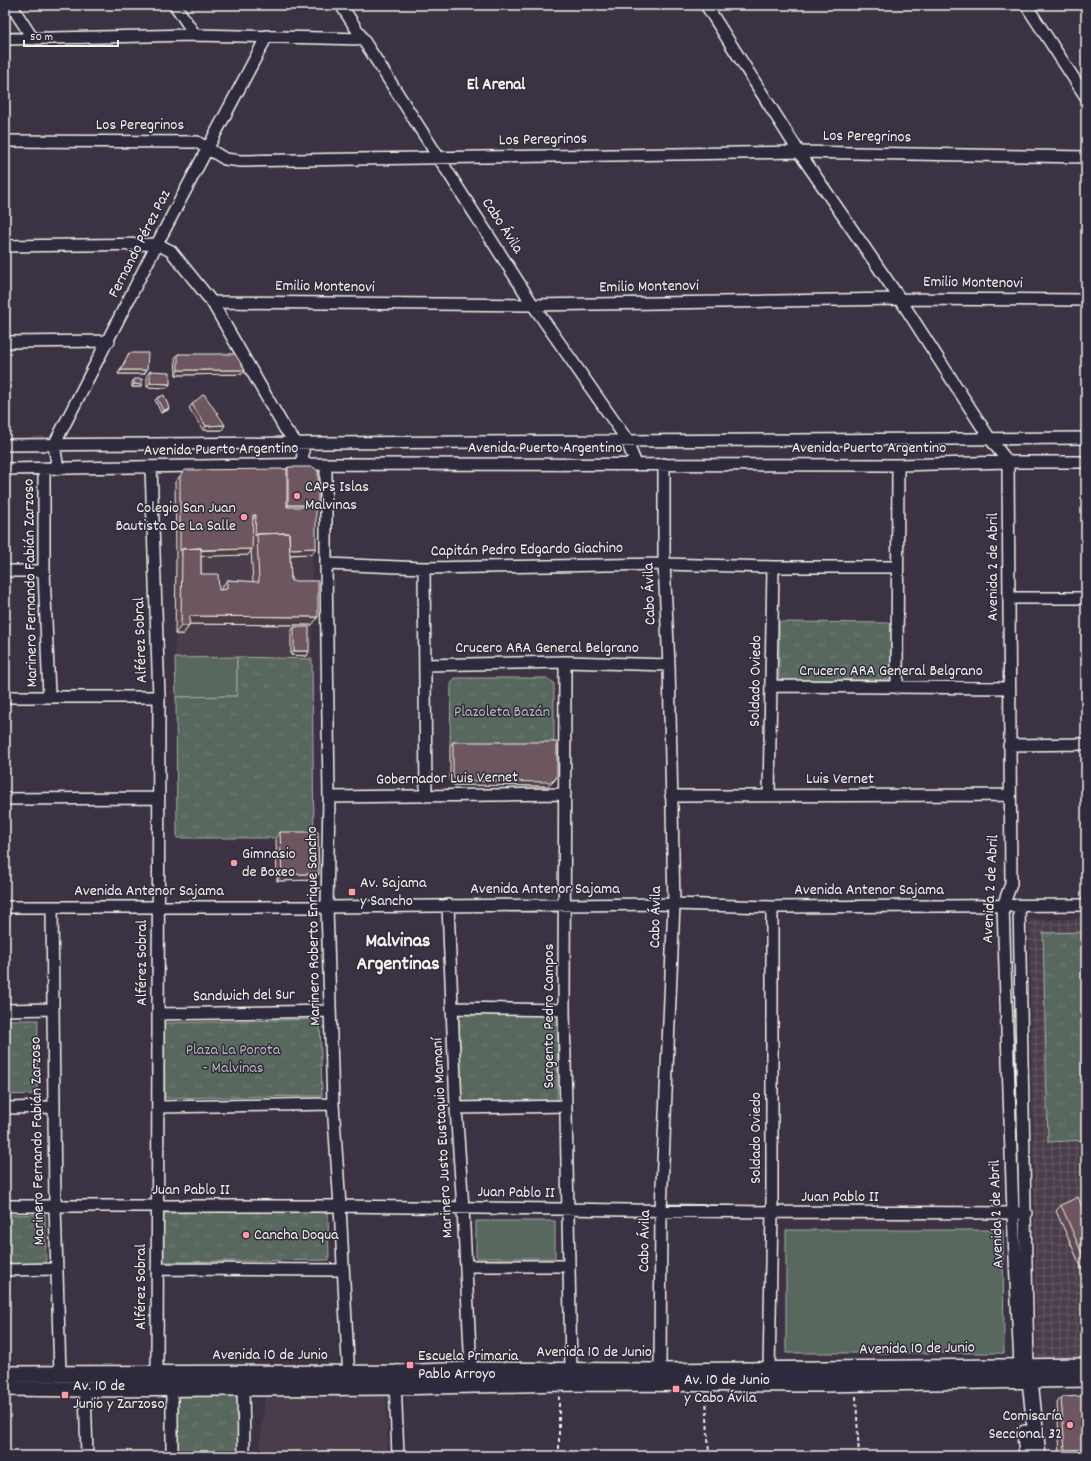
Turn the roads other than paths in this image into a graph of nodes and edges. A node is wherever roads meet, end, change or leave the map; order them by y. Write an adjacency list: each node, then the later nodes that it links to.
1 (11, 5): 9 (street)
2 (175, 5): 6 (street)
3 (341, 5): 10 (street, Cabo Ávila)
4 (706, 5): 14 (street)
5 (1026, 5): 11 (street)
6 (195, 35): 7 (street); 9 (street)
7 (267, 36): 10 (street); 13 (street, Fernando Pérez Paz)
8 (5, 39): 9 (street)
9 (33, 39)
10 (363, 39): 16 (street, Cabo Ávila)
11 (1086, 97)
12 (5, 141): 13 (street, Los Peregrinos)
13 (208, 149): 16 (street, Los Peregrinos); 17 (street, Fernando Pérez Paz)
14 (800, 152): 15 (street, Los Peregrinos); 16 (street, Los Peregrinos); 19 (street)
15 (1086, 157)
16 (439, 158): 22 (street, Cabo Ávila)
17 (157, 244): 18 (street); 21 (street); 23 (street, Fernando Pérez Paz)
18 (5, 246)
19 (900, 299): 20 (street, Emilio Montenovi); 22 (street, Emilio Montenovi); 26 (street)
20 (1086, 300)
21 (212, 302): 22 (street, Emilio Montenovi); 28 (street)
22 (533, 305): 27 (street, Cabo Ávila)
23 (109, 341): 24 (street); 30 (street, Fernando Pérez Paz)
24 (5, 342)
25 (1086, 438): 26 (street, Avenida Puerto Argentino)
26 (990, 439): 27 (street, Avenida Puerto Argentino); 31 (street)
27 (626, 442): 28 (street, Avenida Puerto Argentino); 34 (street, Cabo Ávila)
28 (297, 443): 30 (street, Avenida Puerto Argentino); 37 (street)
29 (5, 445): 30 (street, Avenida Puerto Argentino)
30 (54, 445): 41 (street)
31 (1008, 462): 32 (street, Avenida Puerto Argentino); 36 (street, Avenida Puerto Argentino); 49 (street, Avenida 2 de Abril)
32 (1086, 462)
33 (326, 464): 34 (street, Avenida Puerto Argentino); 37 (street, Avenida Puerto Argentino); 42 (street, Marinero Roberto Enrique Sancho)
34 (636, 464): 35 (street, Avenida Puerto Argentino)
35 (664, 464): 36 (street, Avenida Puerto Argentino); 43 (street, Cabo Ávila)
36 (898, 465): 45 (street)
37 (302, 466): 38 (street, Avenida Puerto Argentino)
38 (151, 467): 41 (street, Avenida Puerto Argentino); 59 (street, Alférez Sobral)
39 (5, 469): 40 (street, Avenida Puerto Argentino)
40 (44, 469): 41 (street, Avenida Puerto Argentino); 48 (street, Marinero Fernando Fabián Zarzoso)
41 (58, 469)
42 (326, 564): 46 (street, Capitán Pedro Edgardo Giachino); 67 (street, Marinero Roberto Enrique Sancho)
43 (664, 564): 44 (street, Capitán Pedro Edgardo Giachino); 46 (street, Capitán Pedro Edgardo Giachino); 53 (street, Cabo Ávila)
44 (773, 567): 45 (street, Capitán Pedro Edgardo Giachino); 54 (street, Soldado Oviedo)
45 (897, 567): 55 (street)
46 (424, 568): 52 (street)
47 (5, 571): 48 (street)
48 (44, 571): 57 (street, Marinero Fernando Fabián Zarzoso)
49 (1009, 598): 50 (street); 56 (street, Avenida 2 de Abril)
50 (1086, 598)
51 (565, 662): 52 (street, Crucero ARA General Belgrano); 53 (street, Crucero ARA General Belgrano); 62 (street, Sargento Pedro Campos)
52 (425, 664): 65 (street)
53 (669, 665): 66 (street, Cabo Ávila)
54 (772, 686): 55 (street, Crucero ARA General Belgrano); 63 (street, Soldado Oviedo)
55 (897, 688): 56 (street, Crucero ARA General Belgrano)
56 (1009, 688): 61 (street, Avenida 2 de Abril)
57 (49, 696): 58 (street); 59 (street)
58 (5, 697)
59 (159, 697): 68 (street, Alférez Sobral)
60 (1086, 744): 61 (street)
61 (1009, 745): 64 (street, Avenida 2 de Abril)
62 (565, 794): 65 (street, Gobernador Luis Vernet); 72 (street, Sargento Pedro Campos)
63 (769, 795): 64 (street, Luis Vernet); 66 (street, Luis Vernet)
64 (1009, 795): 75 (street, Avenida 2 de Abril)
65 (426, 796): 67 (street, Gobernador Luis Vernet)
66 (671, 796): 70 (street, Cabo Ávila)
67 (329, 797): 79 (street, Marinero Roberto Enrique Sancho)
68 (158, 798): 69 (street); 78 (street, Alférez Sobral)
69 (5, 799)
70 (674, 904): 72 (street, Avenida Antenor Sajama); 74 (street, Avenida Antenor Sajama); 99 (street, Cabo Ávila)
71 (448, 905): 72 (street, Avenida Antenor Sajama); 79 (street, Avenida Antenor Sajama); 81 (street, Marinero Justo Eustaquio Mamaní)
72 (564, 905): 84 (street, Sargento Pedro Campos)
73 (1086, 905): 76 (street, Avenida Antenor Sajama)
74 (772, 906): 75 (street, Avenida Antenor Sajama); 100 (street, Soldado Oviedo)
75 (1003, 906): 76 (street, Avenida Antenor Sajama); 102 (street, Avenida 2 de Abril)
76 (1019, 906): 101 (street, Avenida 2 de Abril)
77 (5, 907): 80 (street, Avenida Antenor Sajama)
78 (158, 907): 79 (street, Avenida Antenor Sajama); 80 (street, Avenida Antenor Sajama); 86 (street, Alférez Sobral)
79 (327, 907): 85 (street, Marinero Roberto Enrique Sancho)
80 (52, 908): 82 (street, Marinero Fernando Fabián Zarzoso)
81 (452, 1008): 84 (street); 92 (street, Marinero Justo Eustaquio Mamaní)
82 (52, 1009): 83 (street); 89 (street, Marinero Fernando Fabián Zarzoso)
83 (5, 1010)
84 (564, 1010): 88 (street, Sargento Pedro Campos)
85 (330, 1011): 86 (street, Sandwich del Sur); 87 (street, Marinero Roberto Enrique Sancho)
86 (158, 1014): 90 (street, Alférez Sobral)
87 (333, 1104): 90 (street); 96 (street, Marinero Roberto Enrique Sancho)
88 (565, 1106): 92 (street); 98 (street, Sargento Pedro Campos)
89 (54, 1107): 91 (street); 93 (street, Marinero Fernando Fabián Zarzoso)
90 (158, 1107): 95 (street, Alférez Sobral)
91 (5, 1108)
92 (456, 1108): 97 (street, Marinero Justo Eustaquio Mamaní)
93 (55, 1205): 94 (street, Juan Pablo II); 95 (street, Juan Pablo II); 105 (street, Marinero Fernando Fabián Zarzoso)
94 (5, 1206)
95 (158, 1206): 96 (street, Juan Pablo II); 106 (street, Alférez Sobral)
96 (340, 1206): 97 (street, Juan Pablo II); 108 (street, Marinero Roberto Enrique Sancho)
97 (463, 1208): 98 (street, Juan Pablo II); 103 (street, Marinero Justo Eustaquio Mamaní)
98 (568, 1209): 99 (street, Juan Pablo II); 104 (street, Sargento Pedro Campos)
99 (661, 1210): 100 (street, Juan Pablo II); 113 (street, Cabo Ávila)
100 (772, 1212): 102 (street, Juan Pablo II); 112 (street, Soldado Oviedo)
101 (1026, 1213): 102 (street, Juan Pablo II); 115 (street, Avenida 2 de Abril)
102 (1013, 1214): 115 (street, Avenida 2 de Abril)
103 (466, 1266): 104 (street); 110 (street, Marinero Justo Eustaquio Mamaní)
104 (569, 1266): 111 (street, Sargento Pedro Campos)
105 (56, 1269): 107 (street); 117 (street, Marinero Fernando Fabián Zarzoso)
106 (157, 1269): 108 (street); 121 (street, Alférez Sobral)
107 (5, 1270)
108 (343, 1270): 119 (street, Marinero Roberto Enrique Sancho)
109 (1086, 1366): 115 (street, Avenida 10 de Junio)
110 (471, 1370): 111 (street, Avenida 10 de Junio); 120 (street, Avenida 10 de Junio)
111 (571, 1370): 113 (street, Avenida 10 de Junio)
112 (769, 1370): 113 (street, Avenida 10 de Junio); 115 (street, Avenida 10 de Junio)
113 (660, 1371)
114 (243, 1372): 119 (street, Avenida 10 de Junio); 121 (street, Avenida 10 de Junio); 123 (street)
115 (1025, 1373): 118 (street, Avenida 10 de Junio); 120 (street, Avenida 10 de Junio); 129 (street); 130 (street)
116 (5, 1374): 117 (street, Avenida 10 de Junio)
117 (60, 1374): 121 (street, Avenida 10 de Junio)
118 (1086, 1379)
119 (349, 1380): 120 (street, Avenida 10 de Junio); 123 (street, Avenida 10 de Junio)
120 (395, 1380): 128 (street)
121 (162, 1383): 123 (street, Avenida 10 de Junio); 124 (street, Avenida 10 de Junio); 126 (street, Alférez Sobral)
122 (5, 1388): 124 (street, Avenida 10 de Junio)
123 (243, 1388): 127 (street)
124 (85, 1389): 125 (street)
125 (87, 1456)
126 (172, 1456)
127 (244, 1456)
128 (398, 1456)
129 (1027, 1456)
130 (1038, 1456)

